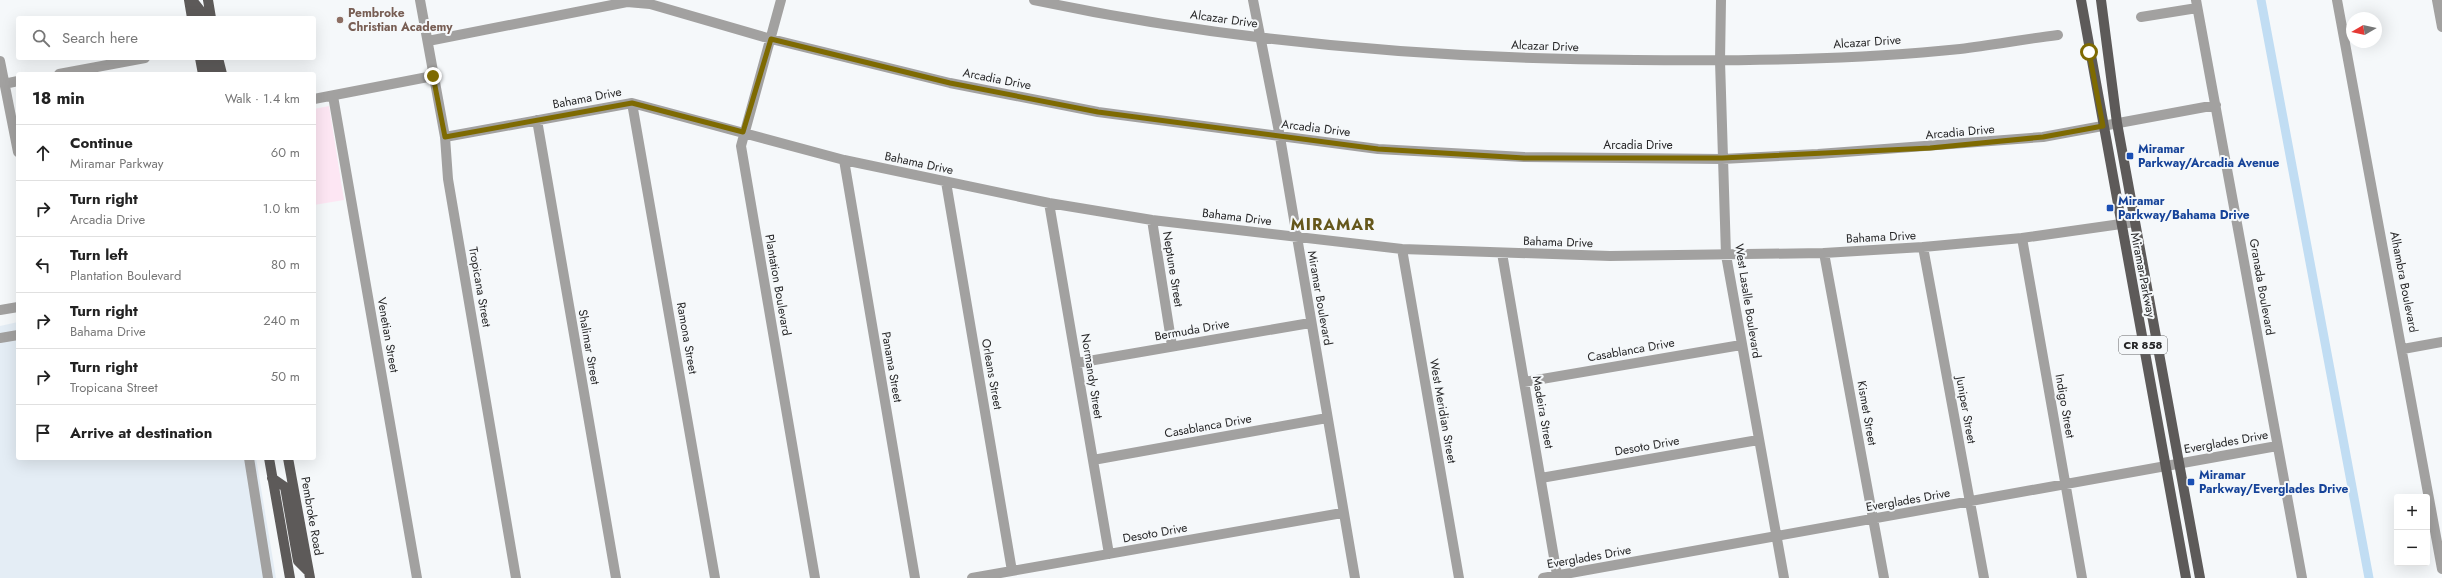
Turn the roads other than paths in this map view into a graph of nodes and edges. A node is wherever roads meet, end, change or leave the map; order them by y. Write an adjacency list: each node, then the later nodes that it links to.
1 (190, 0): 13 (main road); 14 (main road)
2 (210, 0): 15 (main road)
3 (420, 0): 21 (street, Tropicana Street)
4 (781, 0): 20 (street, Plantation Boulevard)
5 (1034, 0): 19 (street, Alcazar Drive)
6 (1252, 0): 19 (street, Miramar Boulevard)
7 (1721, 0): 27 (street, West Lasalle Boulevard)
8 (2081, 0): 41 (main road, Miramar Parkway / CR 858)
9 (2101, 0): 40 (main road, Miramar Parkway / CR 858)
10 (2337, 0): 68 (street, Alhambra Boulevard)
11 (2437, 0): 17 (street)
12 (2197, 4): 16 (street); 38 (street, Granada Boulevard)
13 (192, 16)
14 (201, 16)
15 (211, 16)
16 (2141, 17)
17 (2442, 28)
18 (2058, 35): 27 (street, Alcazar Drive)
19 (1260, 37): 27 (street, Alcazar Drive); 44 (street, Miramar Boulevard)
20 (771, 39): 21 (street, Arcadia Drive); 42 (street, Plantation Boulevard); 44 (street, Arcadia Drive)
21 (428, 41): 32 (street, Tropicana Street)
22 (135, 60): 28 (street)
23 (200, 60): 29 (main road)
24 (209, 60): 30 (main road)
25 (218, 60): 31 (main road)
26 (0, 61): 34 (street)
27 (1720, 61): 46 (street, West Lasalle Boulevard)
28 (69, 72)
29 (203, 72)
30 (212, 72)
31 (222, 72)
32 (433, 76): 35 (street); 43 (street, Tropicana Street)
33 (16, 82): 34 (street)
34 (4, 84): 45 (street)
35 (333, 96): 36 (street); 94 (street, Venetian Street)
36 (316, 99)
37 (632, 103): 39 (street, Bahama Drive); 42 (street, Bahama Drive); 97 (street, Ramona Street)
38 (2216, 105): 40 (street, Arcadia Drive); 73 (street, Granada Boulevard)
39 (536, 120): 43 (street, Bahama Drive); 96 (street, Shalimar Street)
40 (2117, 123): 41 (street, Arcadia Drive); 51 (main road, Miramar Parkway / CR 858)
41 (2103, 126): 46 (street, Arcadia Drive); 52 (main road, Miramar Parkway / CR 858)
42 (743, 132): 47 (street, Bahama Drive); 98 (street, Plantation Boulevard)
43 (445, 137): 95 (street, Tropicana Street)
44 (1280, 137): 46 (street, Arcadia Drive); 53 (street, Miramar Boulevard)
45 (16, 142)
46 (1722, 158): 59 (street, West Lasalle Boulevard)
47 (844, 160): 48 (street, Bahama Drive); 99 (street, Panama Street)
48 (946, 182): 49 (street, Bahama Drive); 89 (street, Orleans Street)
49 (1049, 203): 50 (street, Bahama Drive); 69 (street, Normandy Street)
50 (1152, 220): 53 (street, Bahama Drive); 67 (street, Neptune Street)
51 (2135, 222): 52 (street, Bahama Drive); 78 (main road, Miramar Parkway / CR 858)
52 (2120, 224): 54 (street, Bahama Drive); 79 (main road, Miramar Parkway / CR 858)
53 (1296, 237): 56 (street, Bahama Drive); 62 (street, Miramar Boulevard)
54 (2022, 238): 55 (street, Bahama Drive); 82 (street, Indigo Street)
55 (1924, 247): 58 (street, Bahama Drive); 83 (street, Juniper Street)
56 (1402, 249): 57 (street, Bahama Drive); 102 (street, West Meridian Street)
57 (1502, 253): 59 (street, Bahama Drive); 70 (street, Madeira Street)
58 (1824, 253): 59 (street, Bahama Drive); 85 (street, Kismet Street)
59 (1726, 255): 66 (street, West Lasalle Boulevard)
60 (16, 307): 61 (street)
61 (0, 310)
62 (1310, 323): 67 (street, Bermuda Drive); 71 (street, Miramar Boulevard)
63 (16, 335): 64 (street)
64 (0, 338)
65 (2442, 342): 68 (street)
66 (1741, 345): 70 (street, Casablanca Drive); 72 (street, West Lasalle Boulevard)
67 (1172, 346): 69 (street, Bermuda Drive)
68 (2403, 349): 88 (street, Alhambra Boulevard)
69 (1077, 363): 77 (street, Normandy Street)
70 (1524, 382): 81 (street, Madeira Street)
71 (1327, 418): 77 (street, Casablanca Drive); 84 (street, Miramar Boulevard)
72 (1758, 440): 81 (street, Desoto Drive); 86 (street, West Lasalle Boulevard)
73 (2277, 446): 78 (street, Everglades Drive); 110 (street, Granada Boulevard)
74 (249, 460): 93 (street)
75 (269, 460): 80 (main road)
76 (288, 460): 91 (main road, Pembroke Road)
77 (1093, 460): 87 (street, Normandy Street)
78 (2180, 464): 79 (street, Everglades Drive); 109 (main road, Miramar Parkway / CR 858)
79 (2166, 466): 82 (street, Everglades Drive); 108 (main road, Miramar Parkway / CR 858)
80 (272, 478): 90 (main road); 91 (main road)
81 (1541, 478): 92 (street, Madeira Street)
82 (2065, 484): 83 (street, Everglades Drive); 107 (street, Indigo Street)
83 (1970, 502): 85 (street, Everglades Drive); 106 (street, Juniper Street)
84 (1342, 513): 87 (street, Desoto Drive); 101 (street, Miramar Boulevard)
85 (1874, 520): 86 (street, Everglades Drive); 105 (street, Kismet Street)
86 (1777, 537): 92 (street, Everglades Drive); 104 (street, West Lasalle Boulevard)
87 (1109, 554): 89 (street, Desoto Drive)
88 (2442, 569)
89 (1012, 571): 100 (street, Desoto Drive)
90 (290, 575)
91 (309, 575)
92 (1557, 575): 103 (street, Everglades Drive)
93 (268, 578)
94 (417, 578)
95 (516, 578)
96 (616, 578)
97 (715, 578)
98 (815, 578)
99 (915, 578)
100 (972, 578)
101 (1355, 578)
102 (1459, 578)
103 (1543, 578)
104 (1784, 578)
105 (1884, 578)
106 (1984, 578)
107 (2082, 578)
108 (2186, 578)
109 (2200, 578)
110 (2302, 578)

